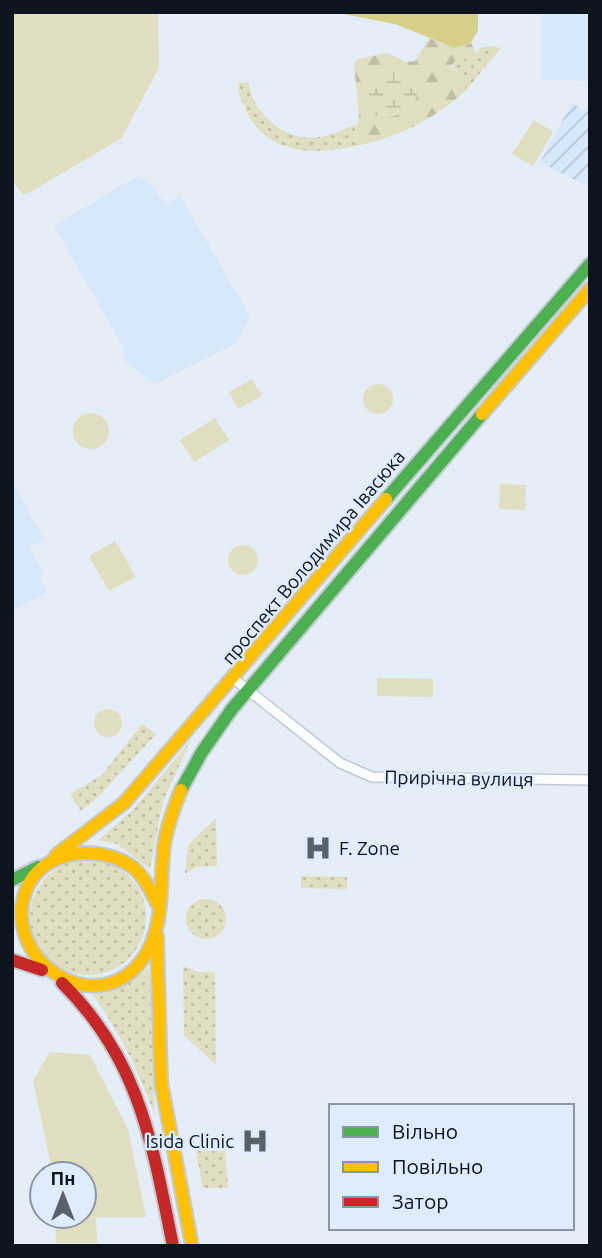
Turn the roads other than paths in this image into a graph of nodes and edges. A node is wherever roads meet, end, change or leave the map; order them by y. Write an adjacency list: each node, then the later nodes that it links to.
1 (590, 264): 3 (main road, проспект Володимира Івасюка)
2 (590, 289): 4 (main road, проспект Володимира Івасюка)
3 (234, 679): 4 (street, Прирічна вулиця); 6 (main road, проспект Володимира Івасюка)
4 (250, 691): 5 (street, Прирічна вулиця); 8 (main road, проспект Володимира Івасюка)
5 (590, 780)
6 (46, 862): 7 (main road); 8 (main road); 11 (main road)
7 (12, 880)
8 (158, 905): 9 (main road)
9 (157, 929): 11 (main road); 13 (main road)
10 (12, 960): 11 (main road)
11 (51, 975): 12 (main road)
12 (173, 1246)
13 (192, 1246)

